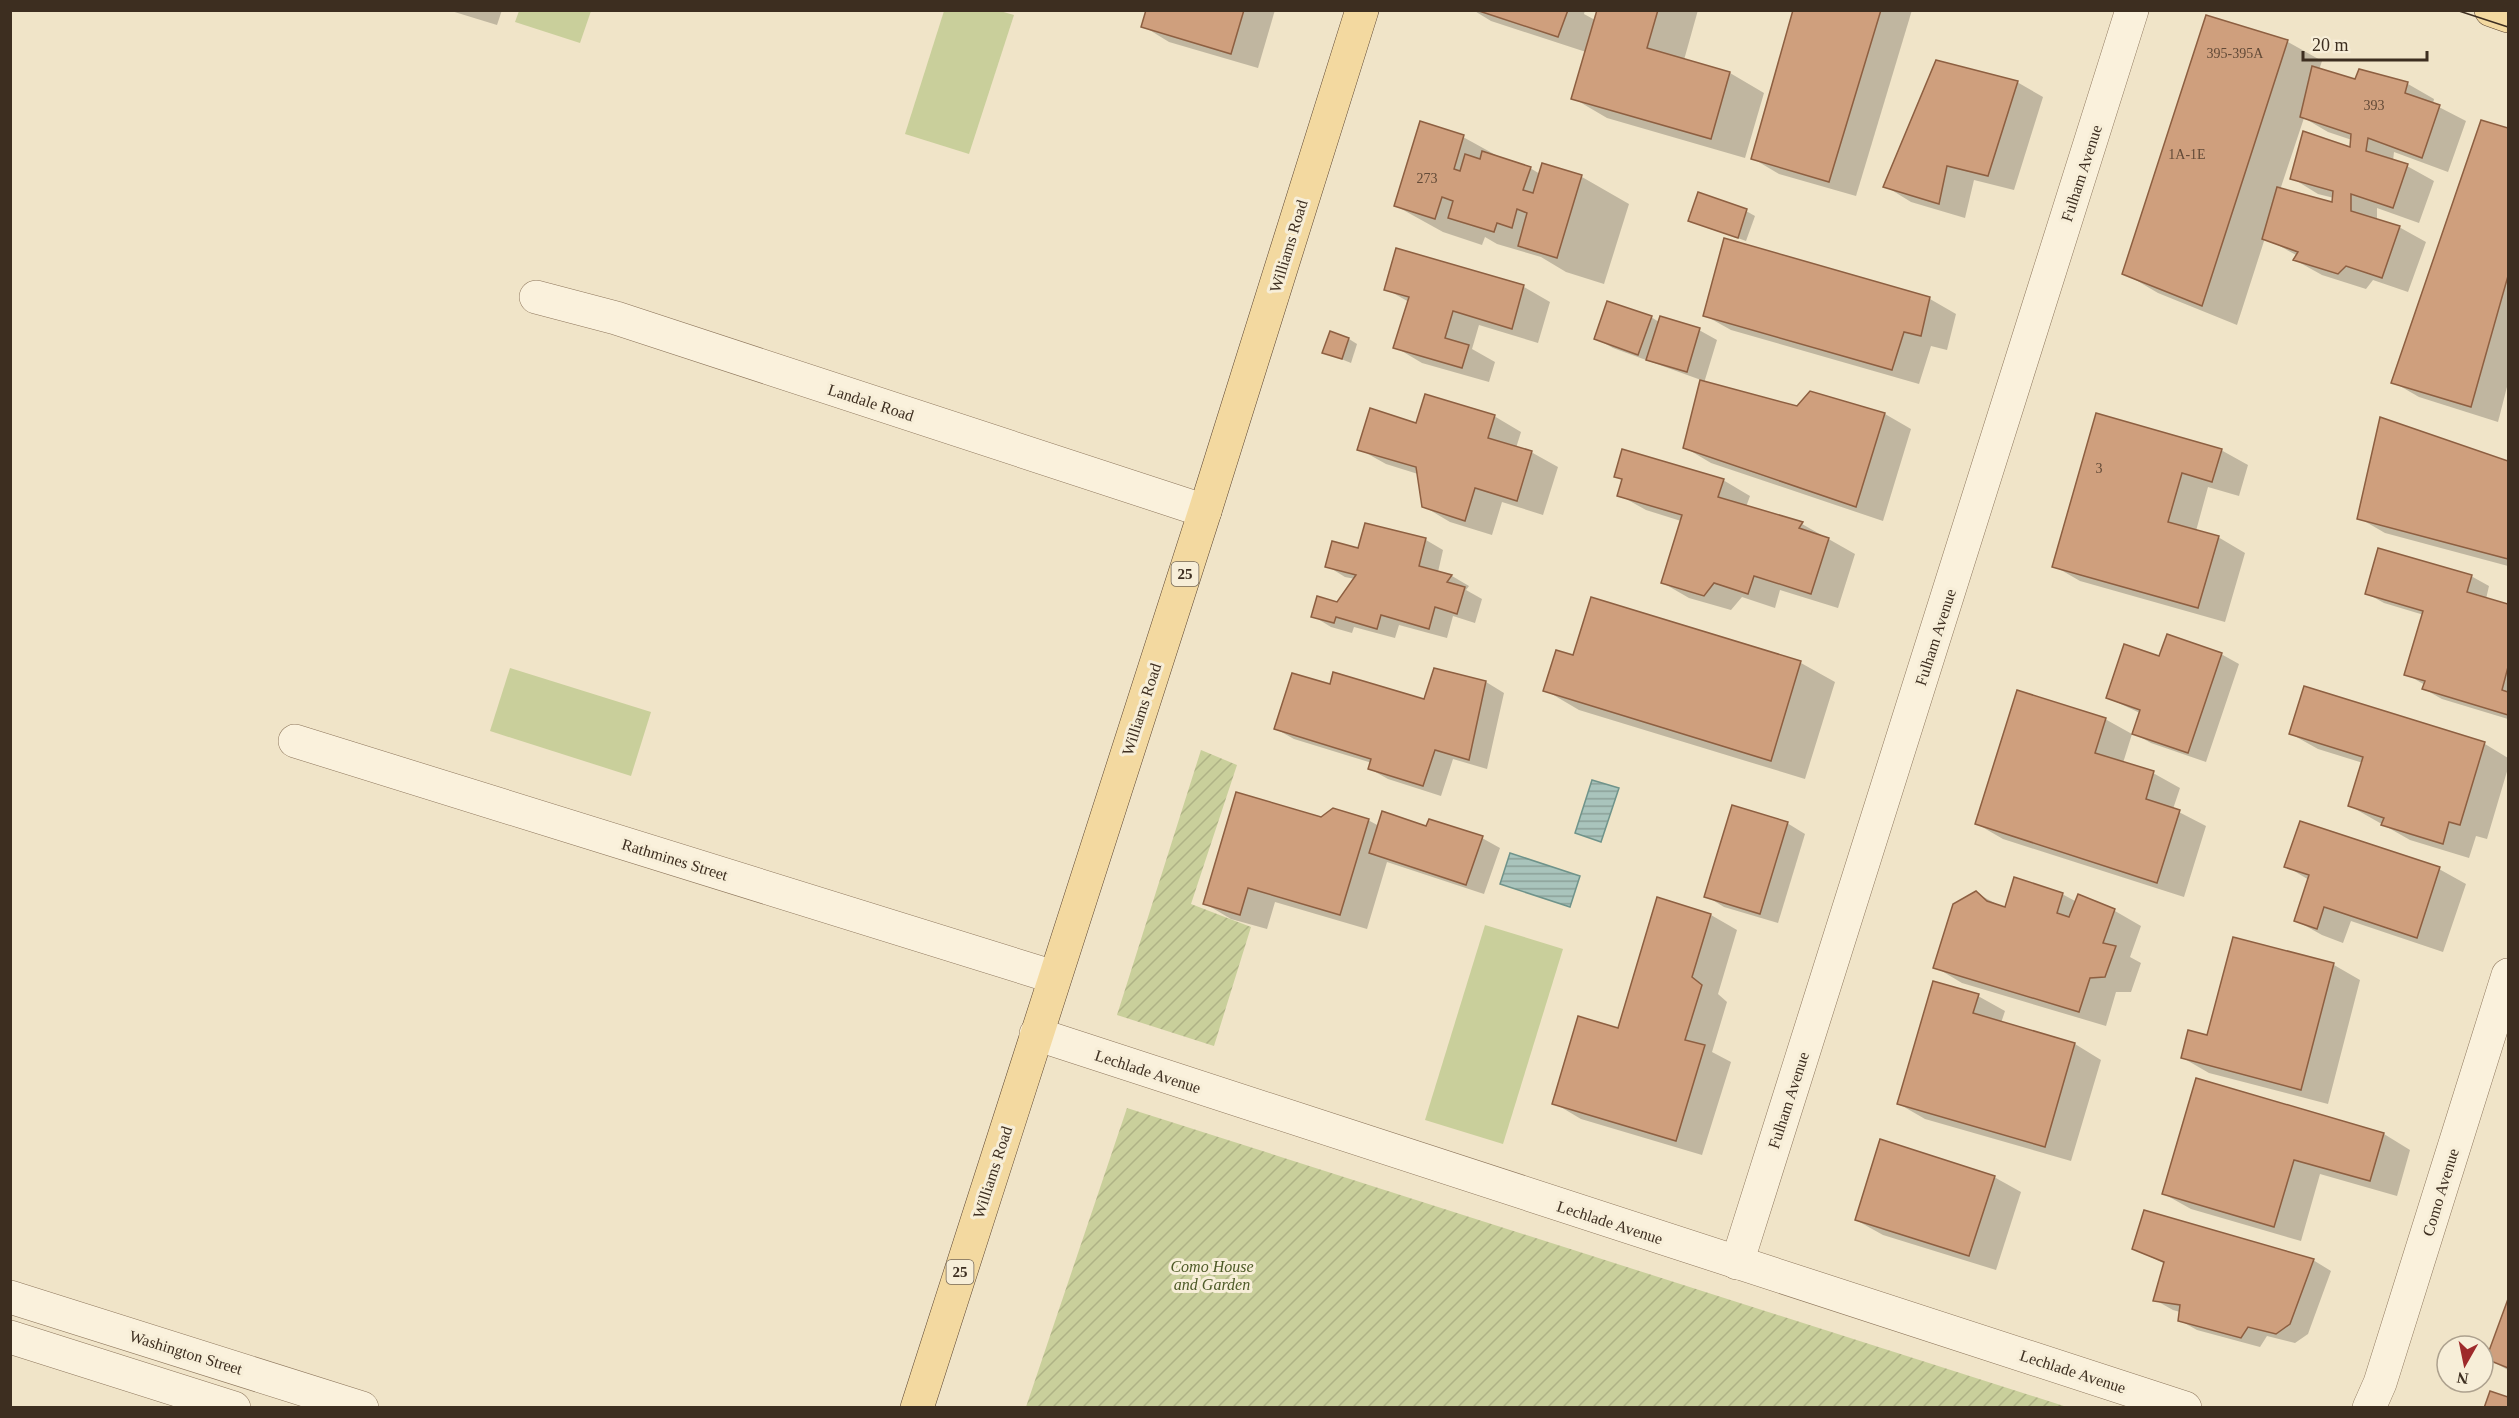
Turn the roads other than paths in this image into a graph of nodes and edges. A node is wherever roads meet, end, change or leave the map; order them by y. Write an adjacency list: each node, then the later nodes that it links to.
1 (1362, 10): 6 (main road, Williams Road / 25)
2 (2132, 10): 11 (street, Fulham Avenue)
3 (2490, 10): 4 (main road)
4 (2508, 16)
5 (537, 297): 6 (street, Landale Road)
6 (1205, 511): 9 (main road, Williams Road / 25)
7 (295, 741): 9 (street, Rathmines Street)
8 (2508, 975): 18 (street, Como Avenue)
9 (1054, 976): 10 (main road, Williams Road / 25)
10 (1036, 1034): 11 (street, Lechlade Avenue); 16 (main road, Williams Road / 25)
11 (1737, 1263): 17 (street, Lechlade Avenue)
12 (10, 1297): 15 (street, Washington Street)
13 (10, 1337): 14 (street)
14 (234, 1407)
15 (362, 1407)
16 (917, 1407)
17 (2185, 1407)
18 (2369, 1407)

